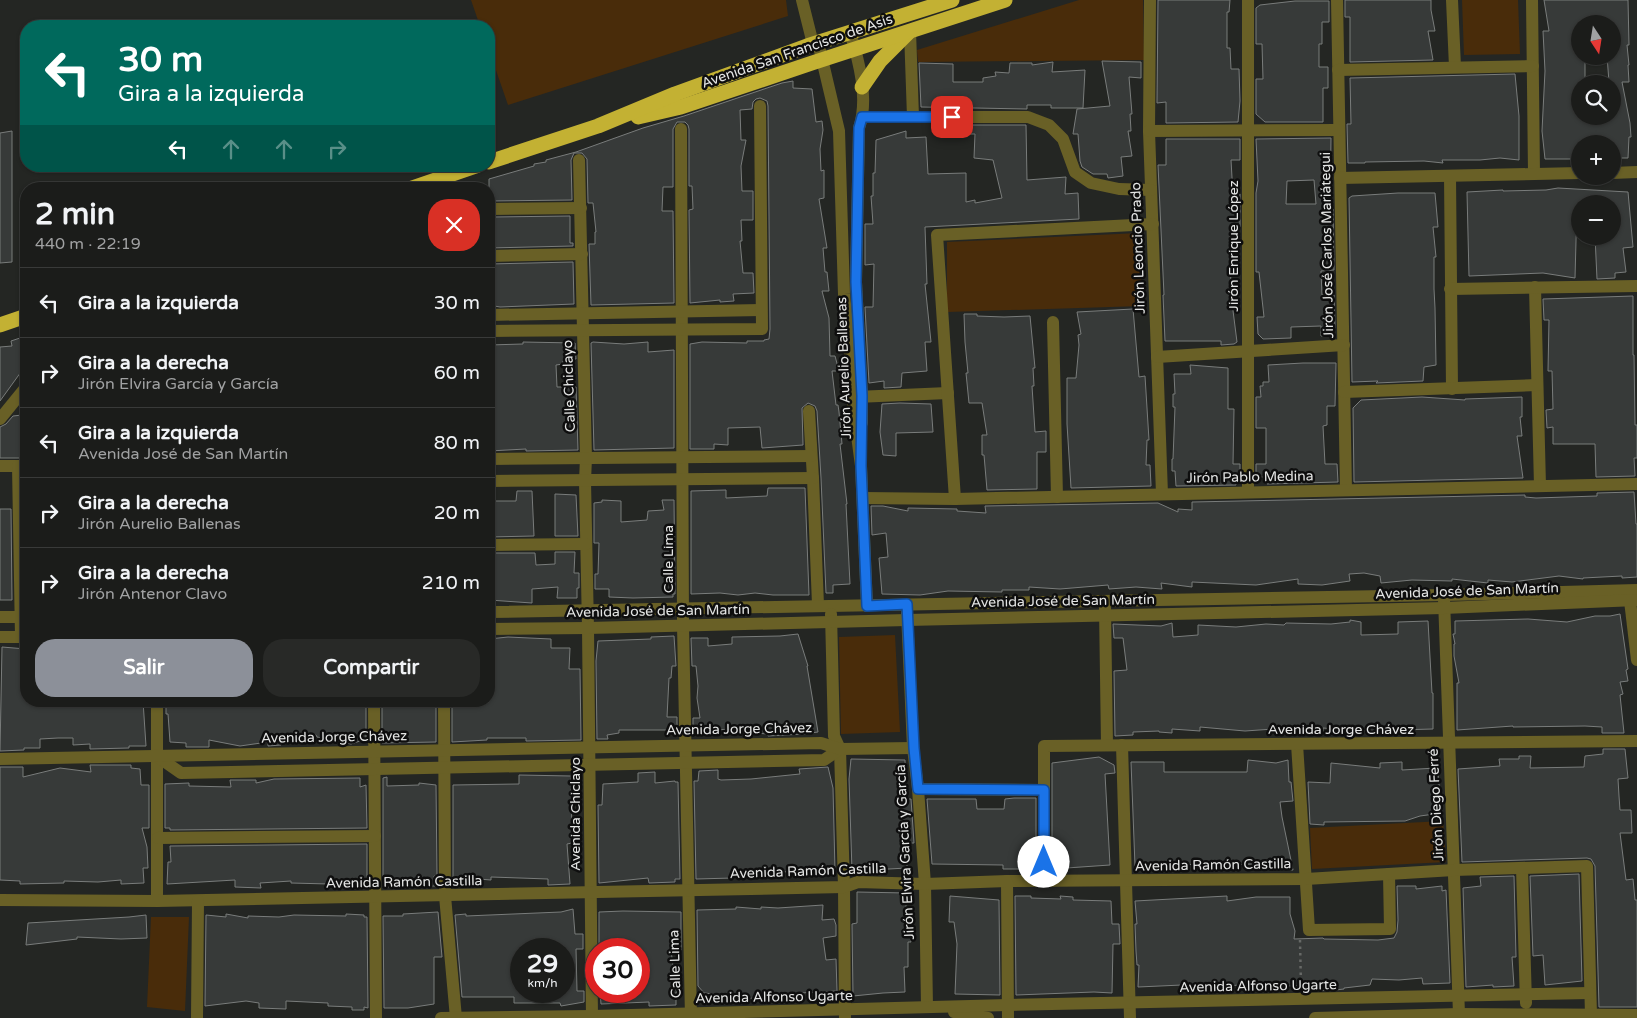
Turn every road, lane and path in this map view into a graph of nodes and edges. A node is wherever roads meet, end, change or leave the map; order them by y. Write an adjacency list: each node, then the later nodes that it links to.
1 (802, 0): 11 (street, Jirón Aurelio Ballenas)
2 (952, 0): 10 (highway, Avenida San Francisco de Asís)
3 (1005, 0): 9 (highway, Avenida San Francisco de Asís)
4 (1150, 0): 25 (street, Jirón Leoncio Prado)
5 (1248, 0): 26 (street, Jirón Enrique López)
6 (1337, 0): 16 (street, Jirón José Carlos Mariátegui)
7 (1452, 0): 14 (street)
8 (1532, 0): 15 (street)
9 (910, 30): 12 (highway, Avenida San Francisco de Asís); 17 (highway); 19 (street)
10 (850, 32): 11 (highway, Avenida San Francisco de Asís); 12 (street, Jirón Aurelio Ballenas)
11 (816, 43): 13 (street, Jirón Aurelio Ballenas); 21 (highway, Avenida San Francisco de Asís)
12 (855, 48): 13 (highway, Avenida San Francisco de Asís); 17 (street, Jirón Aurelio Ballenas)
13 (823, 59): 21 (highway, Avenida San Francisco de Asís); 24 (street, Jirón Aurelio Ballenas)
14 (1455, 66): 15 (street); 16 (street)
15 (1532, 66): 33 (street)
16 (1338, 70): 23 (street, Jirón José Carlos Mariátegui)
17 (862, 87): 20 (street, Jirón Aurelio Ballenas)
18 (760, 106): 46 (street)
19 (913, 117): 20 (street); 37 (street)
20 (860, 123): 24 (street); 64 (street, Jirón Aurelio Ballenas)
21 (598, 126): 27 (highway, Avenida San Francisco de Asís)
22 (681, 129): 47 (street, Calle Lima)
23 (1339, 130): 26 (street); 35 (street, Jirón José Carlos Mariátegui)
24 (839, 131): 64 (street, Jirón Aurelio Ballenas)
25 (1149, 131): 26 (street); 37 (street, Jirón Leoncio Prado)
26 (1248, 131): 57 (street, Jirón Enrique López)
27 (495, 160)
28 (580, 160): 38 (street, Calle Chiclayo)
29 (459, 172): 36 (highway)
30 (1637, 172): 32 (street)
31 (1571, 173): 33 (street)
32 (1621, 173)
33 (1534, 174): 34 (street)
34 (1450, 176): 35 (street); 45 (street)
35 (1340, 178): 56 (street, Jirón José Carlos Mariátegui)
36 (429, 182)
37 (1151, 190): 40 (street, Jirón Leoncio Prado)
38 (581, 208): 39 (street); 41 (street, Calle Chiclayo)
39 (495, 209)
40 (1153, 224): 58 (street, Jirón Leoncio Prado); 62 (street)
41 (582, 254): 42 (street); 49 (street, Calle Chiclayo)
42 (495, 256)
43 (1637, 286): 44 (street)
44 (1535, 287): 45 (street); 59 (street)
45 (1450, 289): 60 (street)
46 (761, 310): 47 (street); 54 (street)
47 (682, 312): 49 (street); 54 (street, Calle Lima)
48 (495, 314): 49 (street)
49 (583, 314): 53 (street, Calle Chiclayo)
50 (20, 318): 52 (highway)
51 (1053, 322): 82 (street)
52 (0, 325)
53 (583, 329): 54 (street); 55 (street); 69 (street, Calle Chiclayo)
54 (681, 330): 67 (street, Calle Lima)
55 (495, 332)
56 (1344, 345): 57 (street); 61 (street, Jirón José Carlos Mariátegui)
57 (1248, 351): 58 (street); 80 (street, Jirón Enrique López)
58 (1157, 357): 81 (street, Jirón Leoncio Prado)
59 (1537, 385): 60 (street); 78 (street)
60 (1452, 389): 61 (street)
61 (1344, 392): 79 (street, Jirón José Carlos Mariátegui)
62 (948, 393): 64 (street); 84 (street)
63 (20, 394): 66 (street)
64 (857, 397): 83 (street, Jirón Aurelio Ballenas)
65 (808, 411): 68 (street)
66 (0, 419)
67 (682, 456): 68 (street); 69 (street); 74 (street, Calle Lima)
68 (811, 456): 73 (street)
69 (586, 458): 70 (street); 76 (street, Calle Chiclayo)
70 (495, 459)
71 (0, 466): 72 (street)
72 (20, 466)
73 (813, 478): 74 (street); 91 (street)
74 (683, 479): 76 (street); 93 (street, Calle Lima)
75 (495, 481): 76 (street)
76 (585, 481): 85 (street, Calle Chiclayo)
77 (1637, 484): 78 (street, Jirón Pablo Medina)
78 (1540, 486): 79 (street, Jirón Pablo Medina)
79 (1346, 490): 80 (street, Jirón Pablo Medina)
80 (1248, 492): 81 (street, Jirón Pablo Medina)
81 (1162, 494): 82 (street, Jirón Pablo Medina)
82 (1057, 497): 84 (street, Jirón Pablo Medina)
83 (863, 498): 84 (street, Jirón Pablo Medina); 92 (street, Jirón Aurelio Ballenas)
84 (955, 499)
85 (586, 544): 86 (street); 95 (street, Calle Chiclayo)
86 (495, 545)
87 (1444, 595): 88 (street, Avenida José de San Martín); 89 (street, Avenida José de San Martín); 94 (street, Jirón Diego Ferré)
88 (1633, 595): 94 (street, Avenida José de San Martín); 107 (street)
89 (1105, 601): 90 (street, Avenida José de San Martín); 97 (street)
90 (907, 604): 92 (street, Avenida José de San Martín); 100 (street, Jirón Elvira García y García)
91 (824, 605): 92 (street, Avenida José de San Martín); 93 (street, Avenida José de San Martín); 101 (street)
92 (867, 606)
93 (684, 608): 95 (street, Avenida José de San Martín); 102 (street, Calle Lima)
94 (1444, 608): 97 (street, Avenida José de San Martín); 112 (street, Jirón Diego Ferré)
95 (587, 611): 96 (street, Avenida José de San Martín); 103 (street, Avenida Chiclayo)
96 (495, 612)
97 (1105, 616): 100 (street, Avenida José de San Martín); 115 (street)
98 (0, 617): 99 (street)
99 (20, 617)
100 (907, 620): 101 (street, Avenida José de San Martín); 118 (street, Jirón Elvira García y García)
101 (831, 623): 102 (street, Avenida José de San Martín); 119 (street)
102 (683, 625): 103 (street, Avenida José de San Martín); 114 (street, Calle Lima)
103 (588, 628): 104 (street, Avenida José de San Martín); 117 (street, Avenida Chiclayo)
104 (495, 629)
105 (0, 637): 106 (street)
106 (20, 637)
107 (1637, 660)
108 (157, 707): 122 (street)
109 (374, 707): 121 (street)
110 (444, 707): 120 (street)
111 (1637, 741): 112 (street, Avenida Jorge Chávez)
112 (1448, 743): 113 (street, Avenida Jorge Chávez); 133 (street, Jirón Diego Ferré)
113 (1297, 744): 116 (street, Avenida Jorge Chávez); 135 (street)
114 (685, 745): 117 (street, Avenida Jorge Chávez); 119 (street, Avenida Jorge Chávez); 124 (street, Calle Lima)
115 (1107, 745): 116 (street, Avenida Jorge Chávez); 129 (street, Avenida Jorge Chávez)
116 (1122, 746): 138 (street)
117 (589, 747): 120 (street, Avenida Jorge Chávez); 125 (street, Avenida Chiclayo)
118 (914, 748): 119 (street); 128 (street, Jirón Elvira García y García)
119 (840, 749): 124 (street); 140 (street)
120 (445, 750): 121 (street, Avenida Jorge Chávez); 126 (street)
121 (375, 751): 122 (street, Avenida Jorge Chávez); 127 (street)
122 (158, 757): 123 (street, Avenida Jorge Chávez); 127 (street); 131 (street)
123 (0, 759)
124 (685, 763): 125 (street); 141 (street, Calle Lima)
125 (589, 765): 126 (street); 142 (street, Avenida Chiclayo)
126 (445, 767): 127 (street); 143 (street)
127 (375, 769): 130 (street)
128 (918, 789): 129 (street); 139 (street, Jirón Elvira García y García)
129 (1044, 790): 137 (street)
130 (375, 836): 131 (street); 144 (street)
131 (158, 838): 147 (street)
132 (1522, 868): 133 (street, Avenida Ramón Castilla); 149 (street, Avenida Ramón Castilla); 150 (street)
133 (1454, 870): 134 (street, Avenida Ramón Castilla); 151 (street, Jirón Diego Ferré)
134 (1389, 874): 135 (street, Avenida Ramón Castilla); 148 (street)
135 (1306, 879): 138 (street, Avenida Ramón Castilla); 148 (street)
136 (1007, 880): 137 (street, Avenida Ramón Castilla); 139 (street, Avenida Ramón Castilla); 155 (street)
137 (1044, 880): 138 (street, Avenida Ramón Castilla)
138 (1126, 881): 153 (street)
139 (925, 884): 140 (street, Avenida Ramón Castilla); 154 (street, Jirón Elvira García y García)
140 (844, 887): 141 (street, Avenida Ramón Castilla); 156 (street)
141 (688, 890): 142 (street, Avenida Ramón Castilla); 161 (street, Calle Lima)
142 (590, 892): 143 (street, Avenida Ramón Castilla); 162 (street, Avenida Chiclayo)
143 (445, 896): 144 (street, Avenida Ramón Castilla); 166 (street)
144 (376, 897): 146 (street, Avenida Ramón Castilla); 164 (street)
145 (0, 900): 147 (street, Avenida Ramón Castilla)
146 (198, 900): 147 (street, Avenida Ramón Castilla); 163 (street)
147 (157, 902)
148 (1309, 930): 152 (path)
149 (1590, 993): 150 (street, Avenida Alfonso Ugarte); 159 (street)
150 (1525, 995): 151 (street, Avenida Alfonso Ugarte); 158 (street)
151 (1459, 997): 152 (street, Avenida Alfonso Ugarte); 157 (street, Jirón Diego Ferré)
152 (1301, 1000): 153 (street, Avenida Alfonso Ugarte)
153 (1130, 1003): 155 (street, Avenida Alfonso Ugarte); 168 (street)
154 (927, 1007): 155 (street, Avenida Alfonso Ugarte); 156 (street, Avenida Alfonso Ugarte); 167 (street, Avenida Alfonso Ugarte)
155 (1008, 1012)
156 (845, 1014): 161 (street, Avenida Alfonso Ugarte)
157 (1460, 1014): 158 (street); 169 (street)
158 (1526, 1014): 159 (street)
159 (1591, 1015): 160 (street)
160 (1637, 1015)
161 (691, 1016): 162 (street, Avenida Alfonso Ugarte)
162 (592, 1017): 166 (street, Avenida Alfonso Ugarte)
163 (197, 1018)
164 (376, 1018)
165 (441, 1018): 166 (street, Avenida Alfonso Ugarte)
166 (456, 1018)
167 (988, 1018)
168 (1130, 1018)
169 (1315, 1018)

